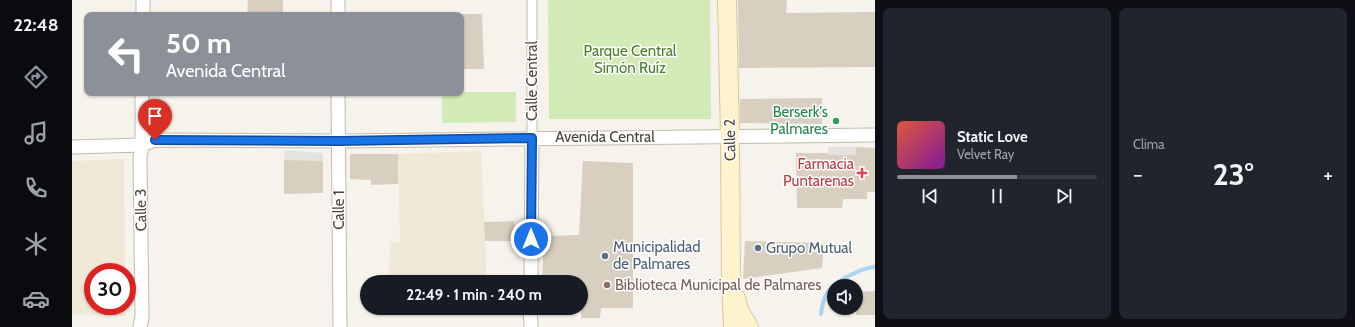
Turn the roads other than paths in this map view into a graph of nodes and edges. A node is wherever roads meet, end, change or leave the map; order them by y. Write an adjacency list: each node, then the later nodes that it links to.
1 (143, 0): 5 (street)
2 (338, 0): 6 (street)
3 (532, 0): 11 (street, Calle Central)
4 (727, 0): 10 (main road, Calle 2)
5 (143, 12)
6 (338, 12)
7 (142, 96): 13 (street, Calle 3)
8 (338, 96): 12 (street, Calle 1)
9 (875, 135): 10 (street, Avenida Central)
10 (730, 137): 11 (street, Avenida Central); 16 (main road, Calle 2)
11 (532, 138): 12 (street, Avenida Central); 15 (street, Calle Central)
12 (338, 141): 13 (street, Avenida Central); 19 (street, Calle 1)
13 (142, 145): 14 (street, Avenida Central); 18 (street, Calle 3)
14 (72, 147)
15 (531, 275)
16 (731, 280): 21 (main road, Calle 2); 22 (main road, Calle 2)
17 (530, 315): 20 (street)
18 (140, 327)
19 (340, 327)
20 (531, 327)
21 (733, 327)
22 (750, 327)

